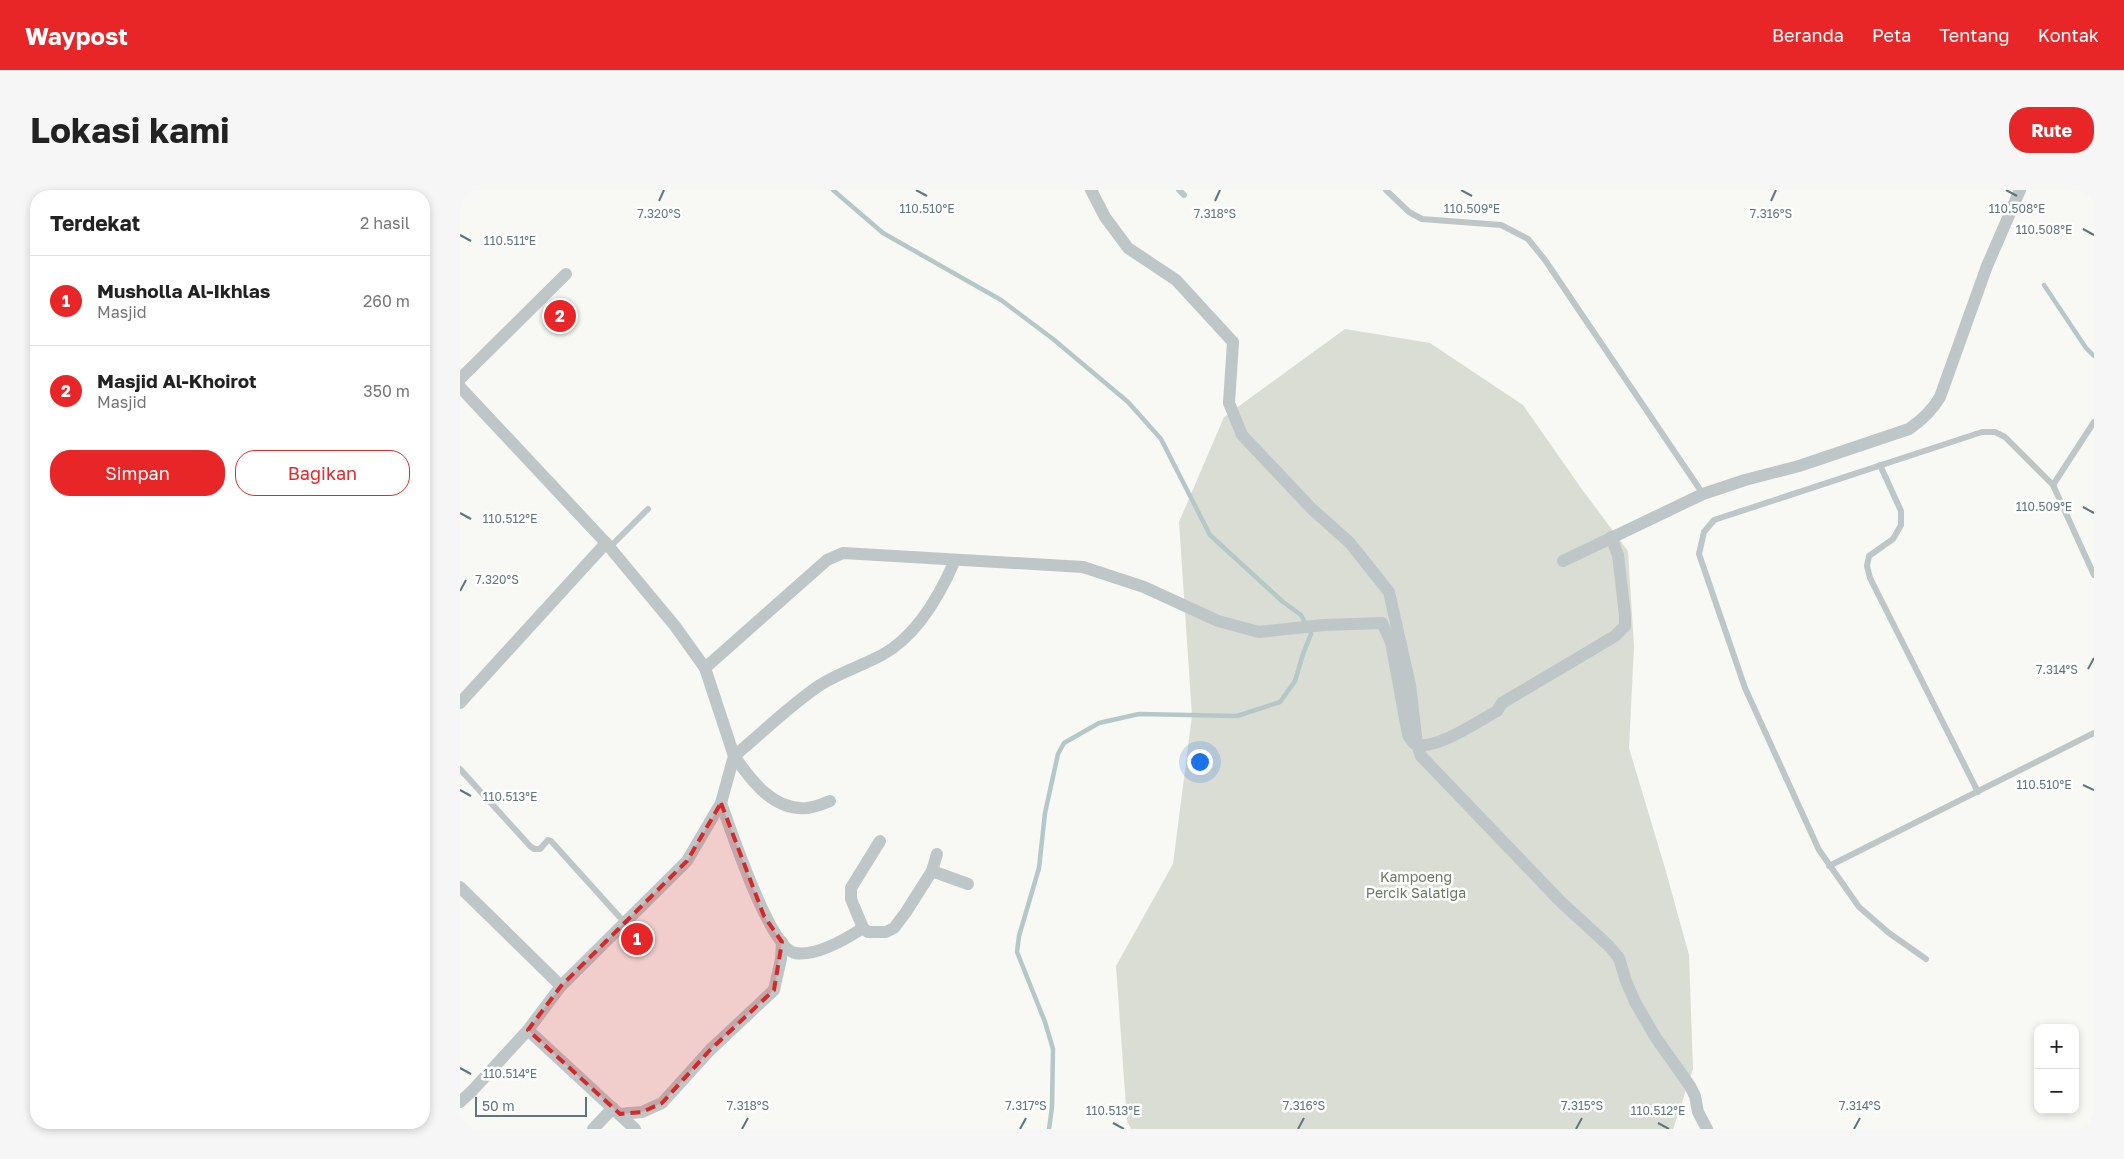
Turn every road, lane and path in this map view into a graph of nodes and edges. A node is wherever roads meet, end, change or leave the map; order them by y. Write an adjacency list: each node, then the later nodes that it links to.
1 (1091, 190): 20 (street)
2 (1386, 190): 10 (lane)
3 (2018, 190): 10 (street)
4 (566, 274): 5 (street)
5 (460, 379)
6 (460, 387): 13 (street)
7 (2094, 422): 9 (lane)
8 (1880, 465): 9 (lane); 23 (lane); 28 (lane)
9 (2052, 485): 16 (lane)
10 (1704, 494): 12 (street)
11 (648, 509): 13 (lane)
12 (1611, 537): 15 (street); 20 (street)
13 (608, 545): 17 (street); 18 (street)
14 (955, 560): 17 (street); 20 (street); 21 (street)
15 (1563, 561)
16 (2094, 575)
17 (706, 668): 21 (street)
18 (460, 703)
19 (2094, 733): 23 (lane)
20 (1417, 744): 42 (street)
21 (734, 756): 24 (street); 25 (street)
22 (460, 769): 32 (lane)
23 (1978, 792): 28 (lane)
24 (830, 801)
25 (721, 803): 32 (street); 34 (street)
26 (880, 841): 33 (street)
27 (937, 854): 29 (street)
28 (1830, 866): 35 (lane)
29 (932, 871): 30 (street); 33 (street)
30 (968, 884)
31 (460, 887): 36 (street)
32 (626, 923): 36 (street)
33 (863, 928): 34 (street)
34 (782, 942): 39 (street)
35 (1926, 959)
36 (561, 986): 37 (street)
37 (528, 1030): 38 (street); 39 (street)
38 (460, 1102)
39 (616, 1111): 40 (street); 41 (street)
40 (594, 1129)
41 (636, 1129)
42 (1707, 1129)

